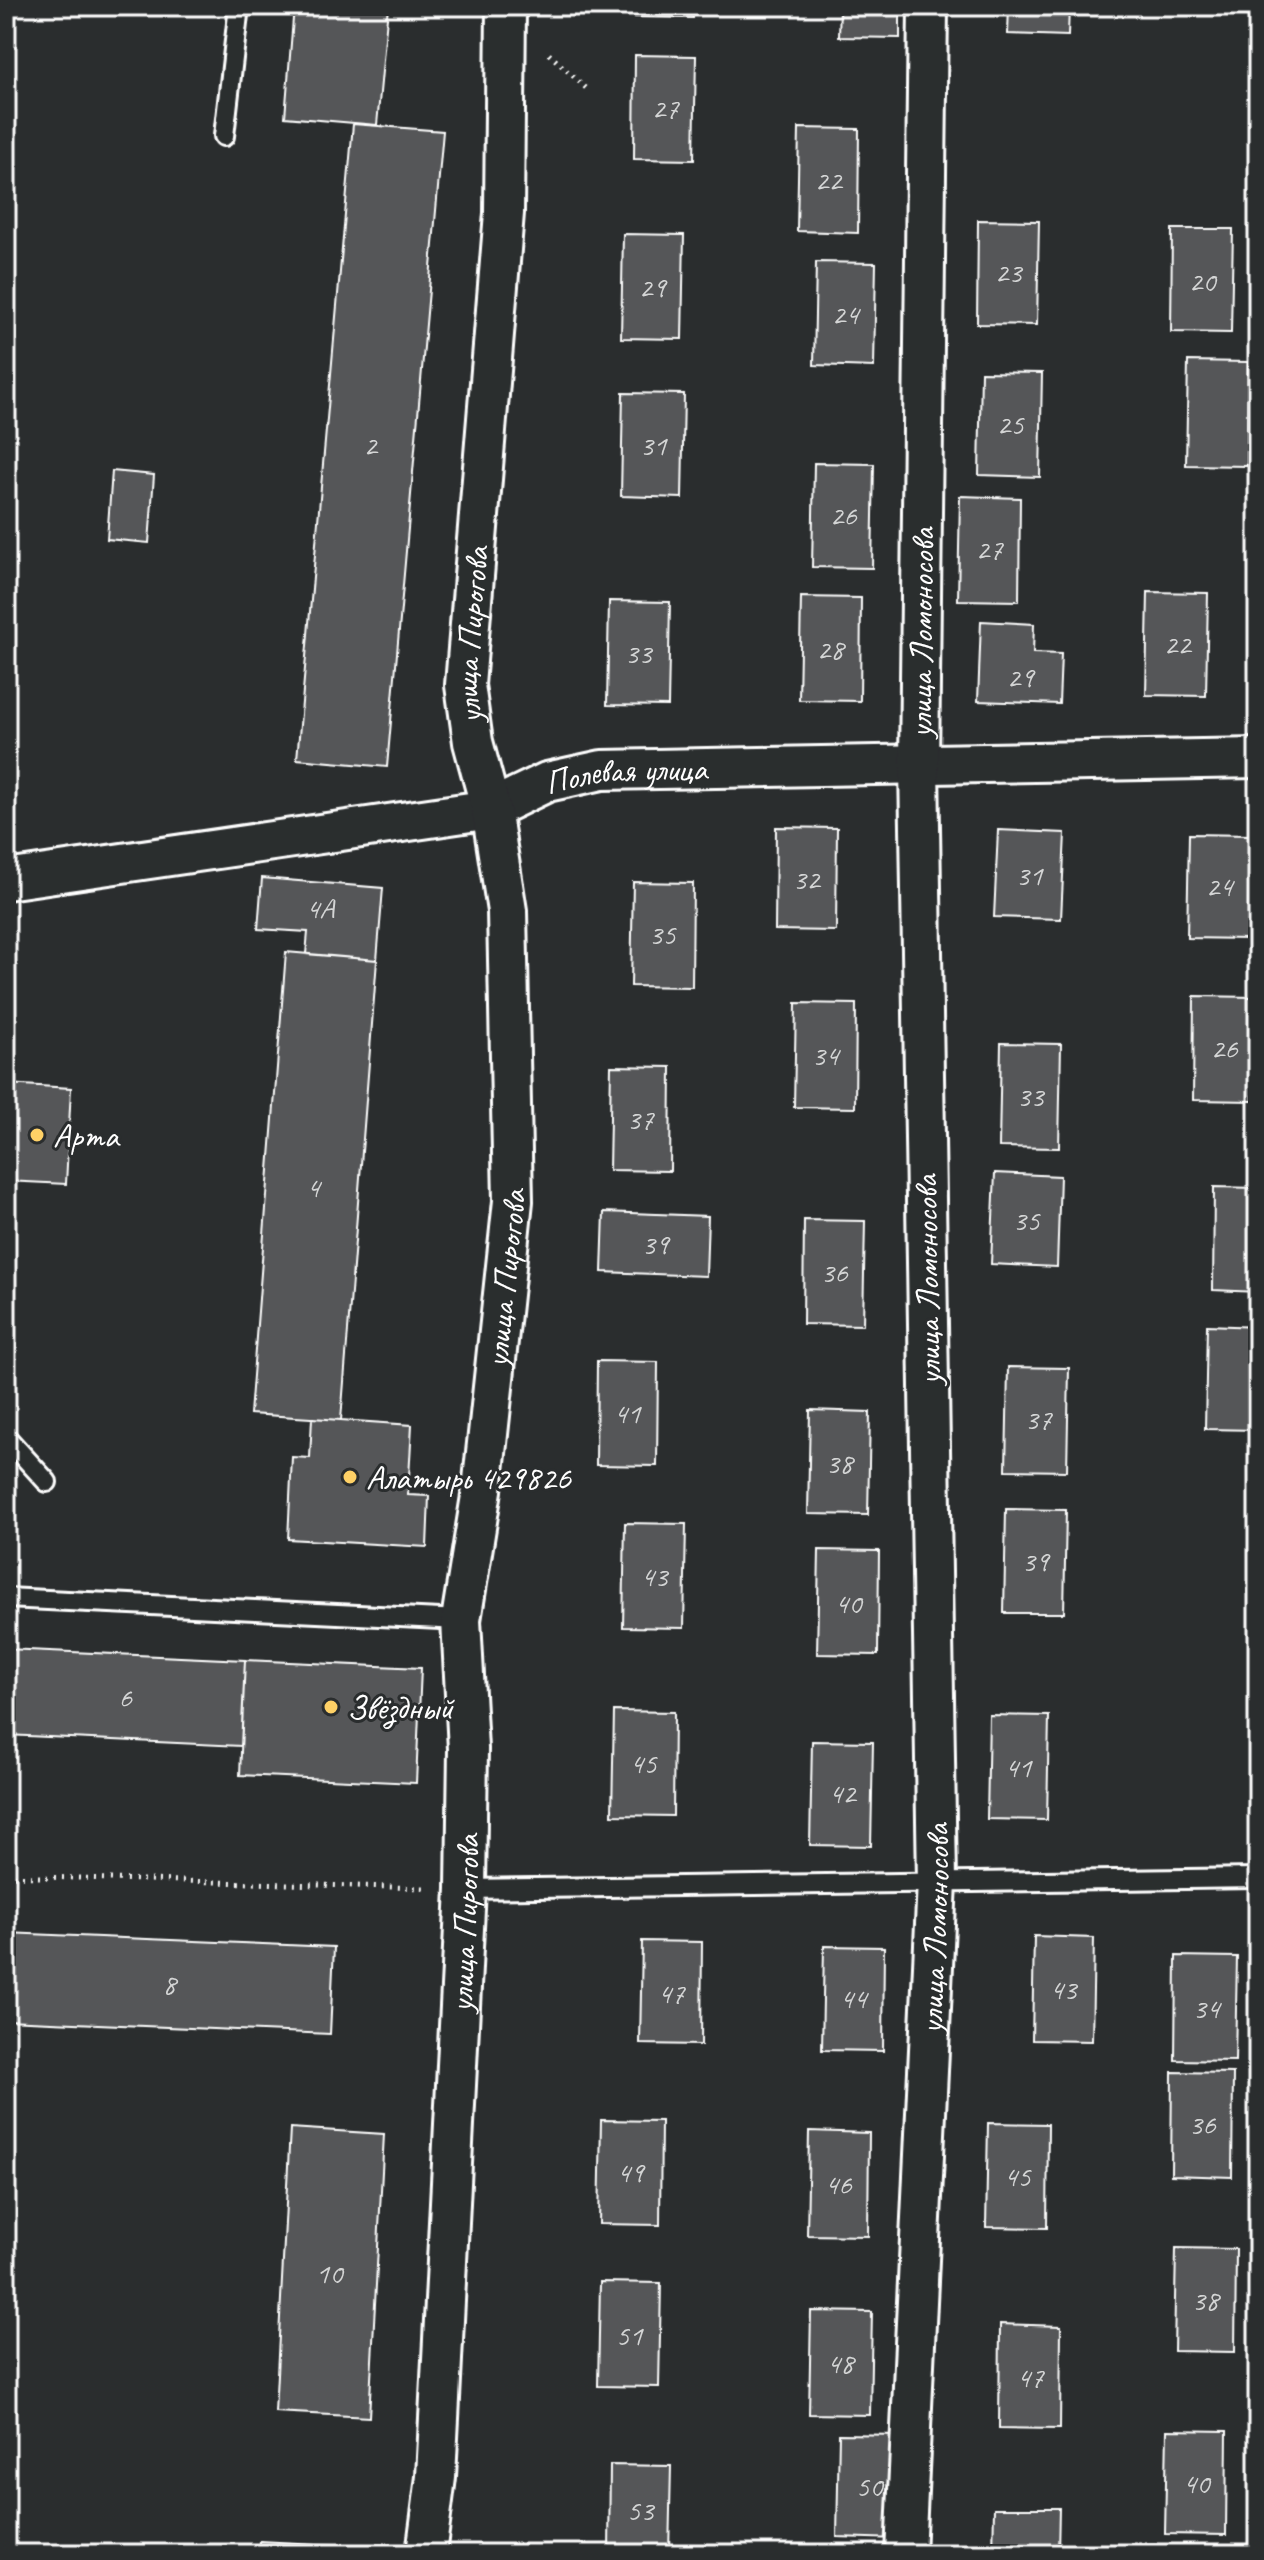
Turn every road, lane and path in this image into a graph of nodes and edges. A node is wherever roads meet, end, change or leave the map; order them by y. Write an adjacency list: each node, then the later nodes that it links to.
1 (239, 6): 4 (lane)
2 (506, 6): 7 (street, улица Пирогова)
3 (928, 6): 6 (street, улица Ломоносова)
4 (224, 136)
5 (1258, 758): 6 (street, Полевая улица)
6 (919, 765): 7 (street, Полевая улица); 15 (street, улица Ломоносова)
7 (491, 809): 8 (street, Полевая улица); 12 (street, улица Пирогова)
8 (6, 880)
9 (6, 1437): 10 (lane)
10 (47, 1482)
11 (6, 1598): 12 (lane)
12 (461, 1620): 16 (street, улица Пирогова)
13 (6, 1876): 16 (path)
14 (1258, 1878): 15 (lane)
15 (937, 1882): 16 (lane); 18 (street, улица Ломоносова)
16 (466, 1889): 17 (street, улица Пирогова)
17 (426, 2554)
18 (905, 2554)

